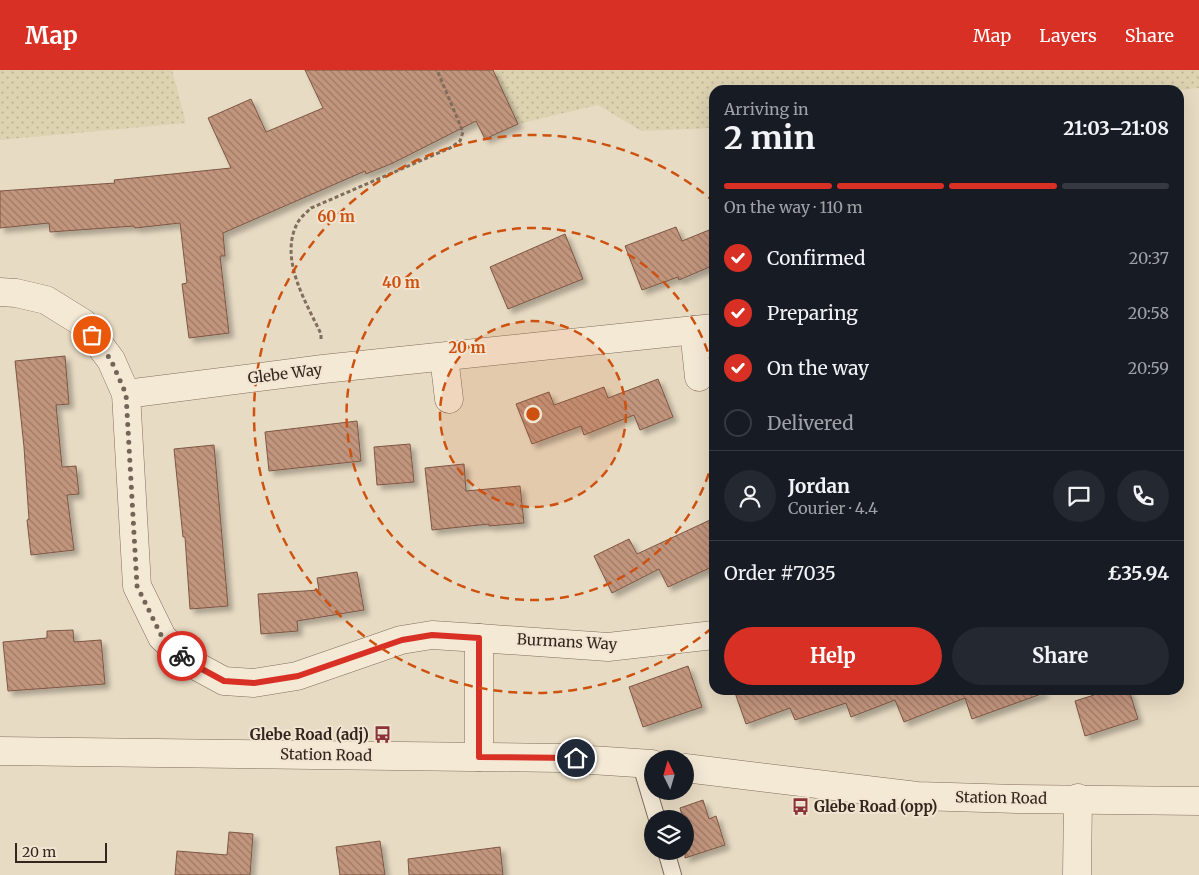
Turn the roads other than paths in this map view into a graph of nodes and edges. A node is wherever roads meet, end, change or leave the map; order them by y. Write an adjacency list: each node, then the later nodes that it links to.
1 (0, 292): 5 (street)
2 (704, 329): 3 (street, Glebe Way); 4 (street, Glebe Way)
3 (444, 357): 5 (street, Glebe Way); 6 (street)
4 (699, 377)
5 (126, 394): 8 (street, Burmans Way)
6 (449, 399)
7 (709, 636): 8 (street, Burmans Way)
8 (479, 638): 10 (street)
9 (0, 751): 10 (street, Station Road)
10 (479, 757): 11 (street, Station Road)
11 (644, 763)
12 (694, 769): 13 (street, Station Road)
13 (1078, 798): 14 (street, Station Road); 17 (street)
14 (1199, 801)
15 (669, 860): 16 (lane)
16 (673, 875)
17 (1077, 875)

